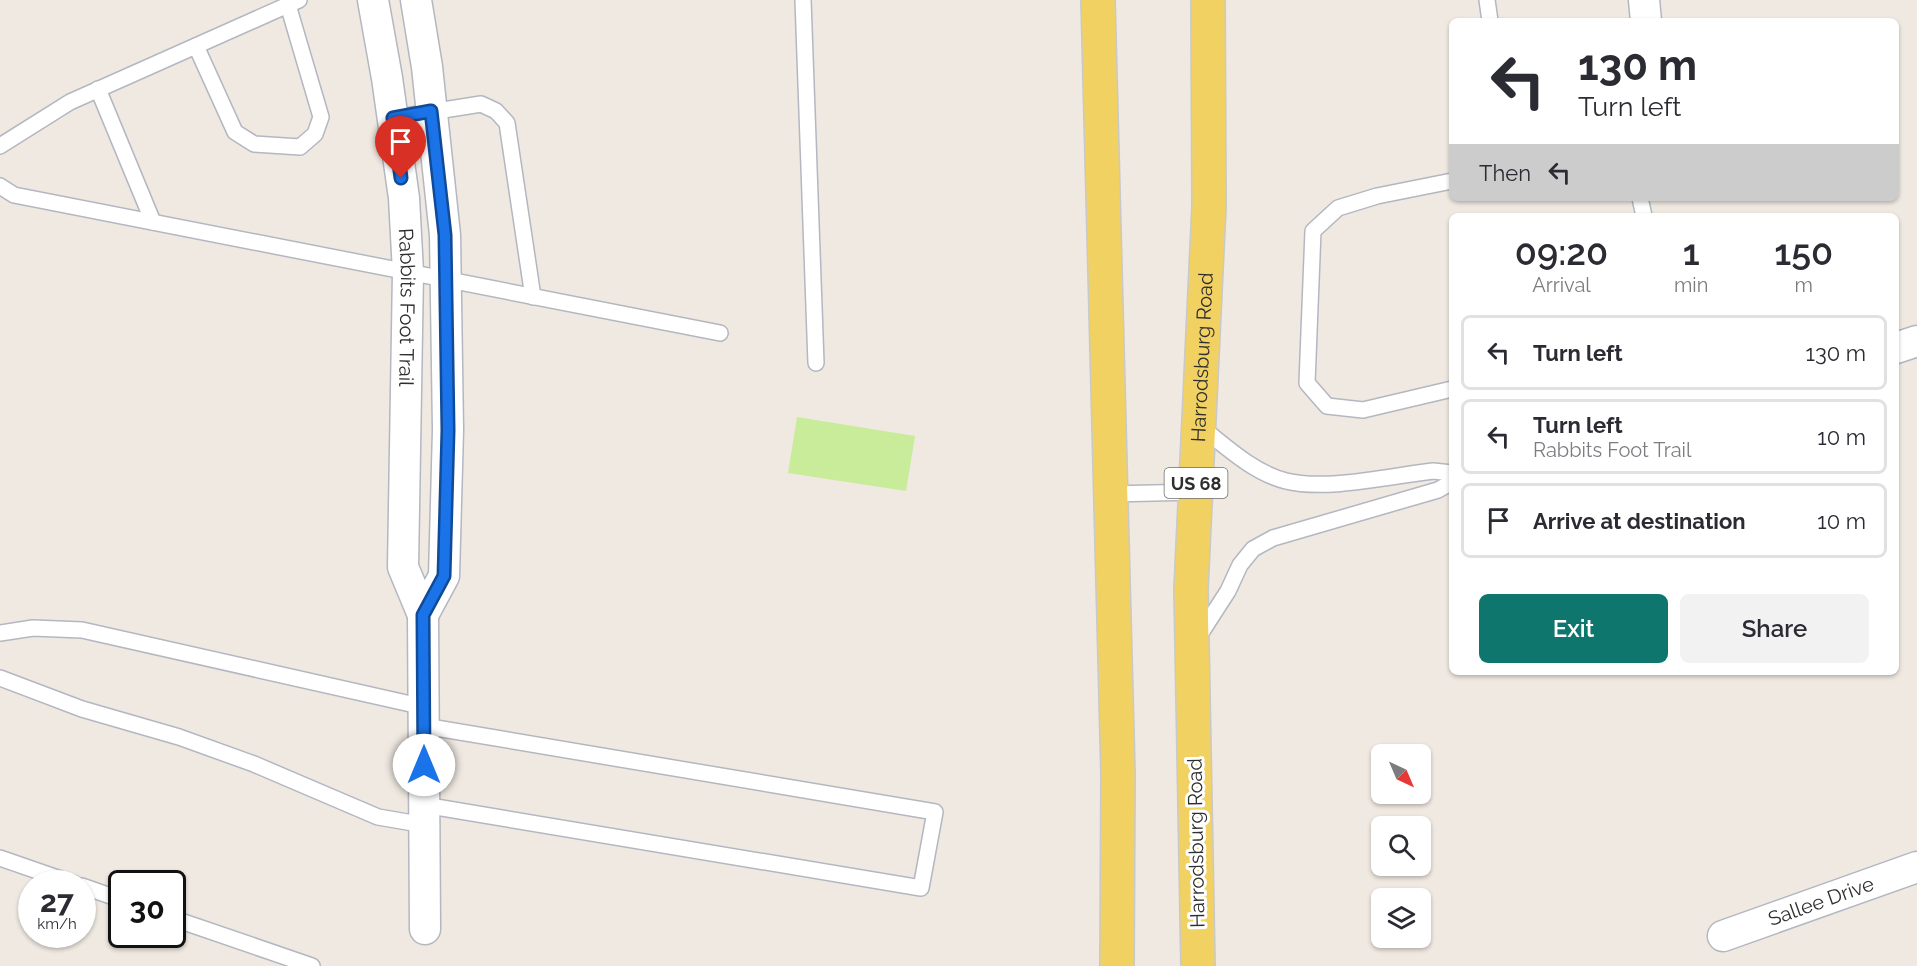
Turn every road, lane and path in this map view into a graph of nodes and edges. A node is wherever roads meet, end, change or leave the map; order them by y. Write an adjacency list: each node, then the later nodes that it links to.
1 (373, 0): 14 (street, Rabbits Foot Trail)
2 (417, 0): 13 (street, Rabbits Foot Trail)
3 (803, 0): 25 (lane)
4 (1098, 0): 31 (main road)
5 (1208, 0): 27 (main road, Harrodsburg Road / US 68)
6 (1487, 0): 9 (lane)
7 (1644, 0): 10 (street)
8 (293, 2): 11 (lane); 11 (lane)
9 (1490, 18)
10 (1646, 18)
11 (196, 46): 12 (lane)
12 (98, 89): 15 (lane); 18 (lane)
13 (431, 111): 14 (lane); 20 (street, Rabbits Foot Trail); 21 (lane)
14 (393, 118): 19 (street, Rabbits Foot Trail)
15 (0, 147)
16 (1449, 182): 26 (lane)
17 (0, 186): 18 (lane)
18 (153, 222): 19 (lane)
19 (408, 272): 20 (lane); 32 (street, Rabbits Foot Trail)
20 (446, 280): 21 (lane); 32 (street, Rabbits Foot Trail)
21 (533, 297): 22 (lane)
22 (720, 333)
23 (1917, 341): 24 (street)
24 (1899, 347)
25 (816, 363)
26 (1449, 390)
27 (1199, 425): 28 (lane); 30 (main road, Harrodsburg Road / US 68)
28 (1449, 473)
29 (1449, 484): 34 (lane)
30 (1196, 492): 31 (lane); 34 (main road, Harrodsburg Road / US 68)
31 (1111, 494): 45 (main road)
32 (423, 615): 36 (street, Rabbits Foot Trail)
33 (0, 633): 36 (lane)
34 (1192, 646): 46 (main road, Harrodsburg Road / US 68)
35 (0, 678): 37 (lane)
36 (424, 716): 37 (street, Rabbits Foot Trail); 37 (lane)
37 (424, 815): 42 (street, Rabbits Foot Trail)
38 (0, 858): 40 (lane)
39 (1917, 867): 43 (street, Sallee Drive)
40 (35, 870)
41 (186, 923): 44 (lane)
42 (425, 929)
43 (1723, 936)
44 (312, 966)
45 (1117, 966)
46 (1198, 966)

